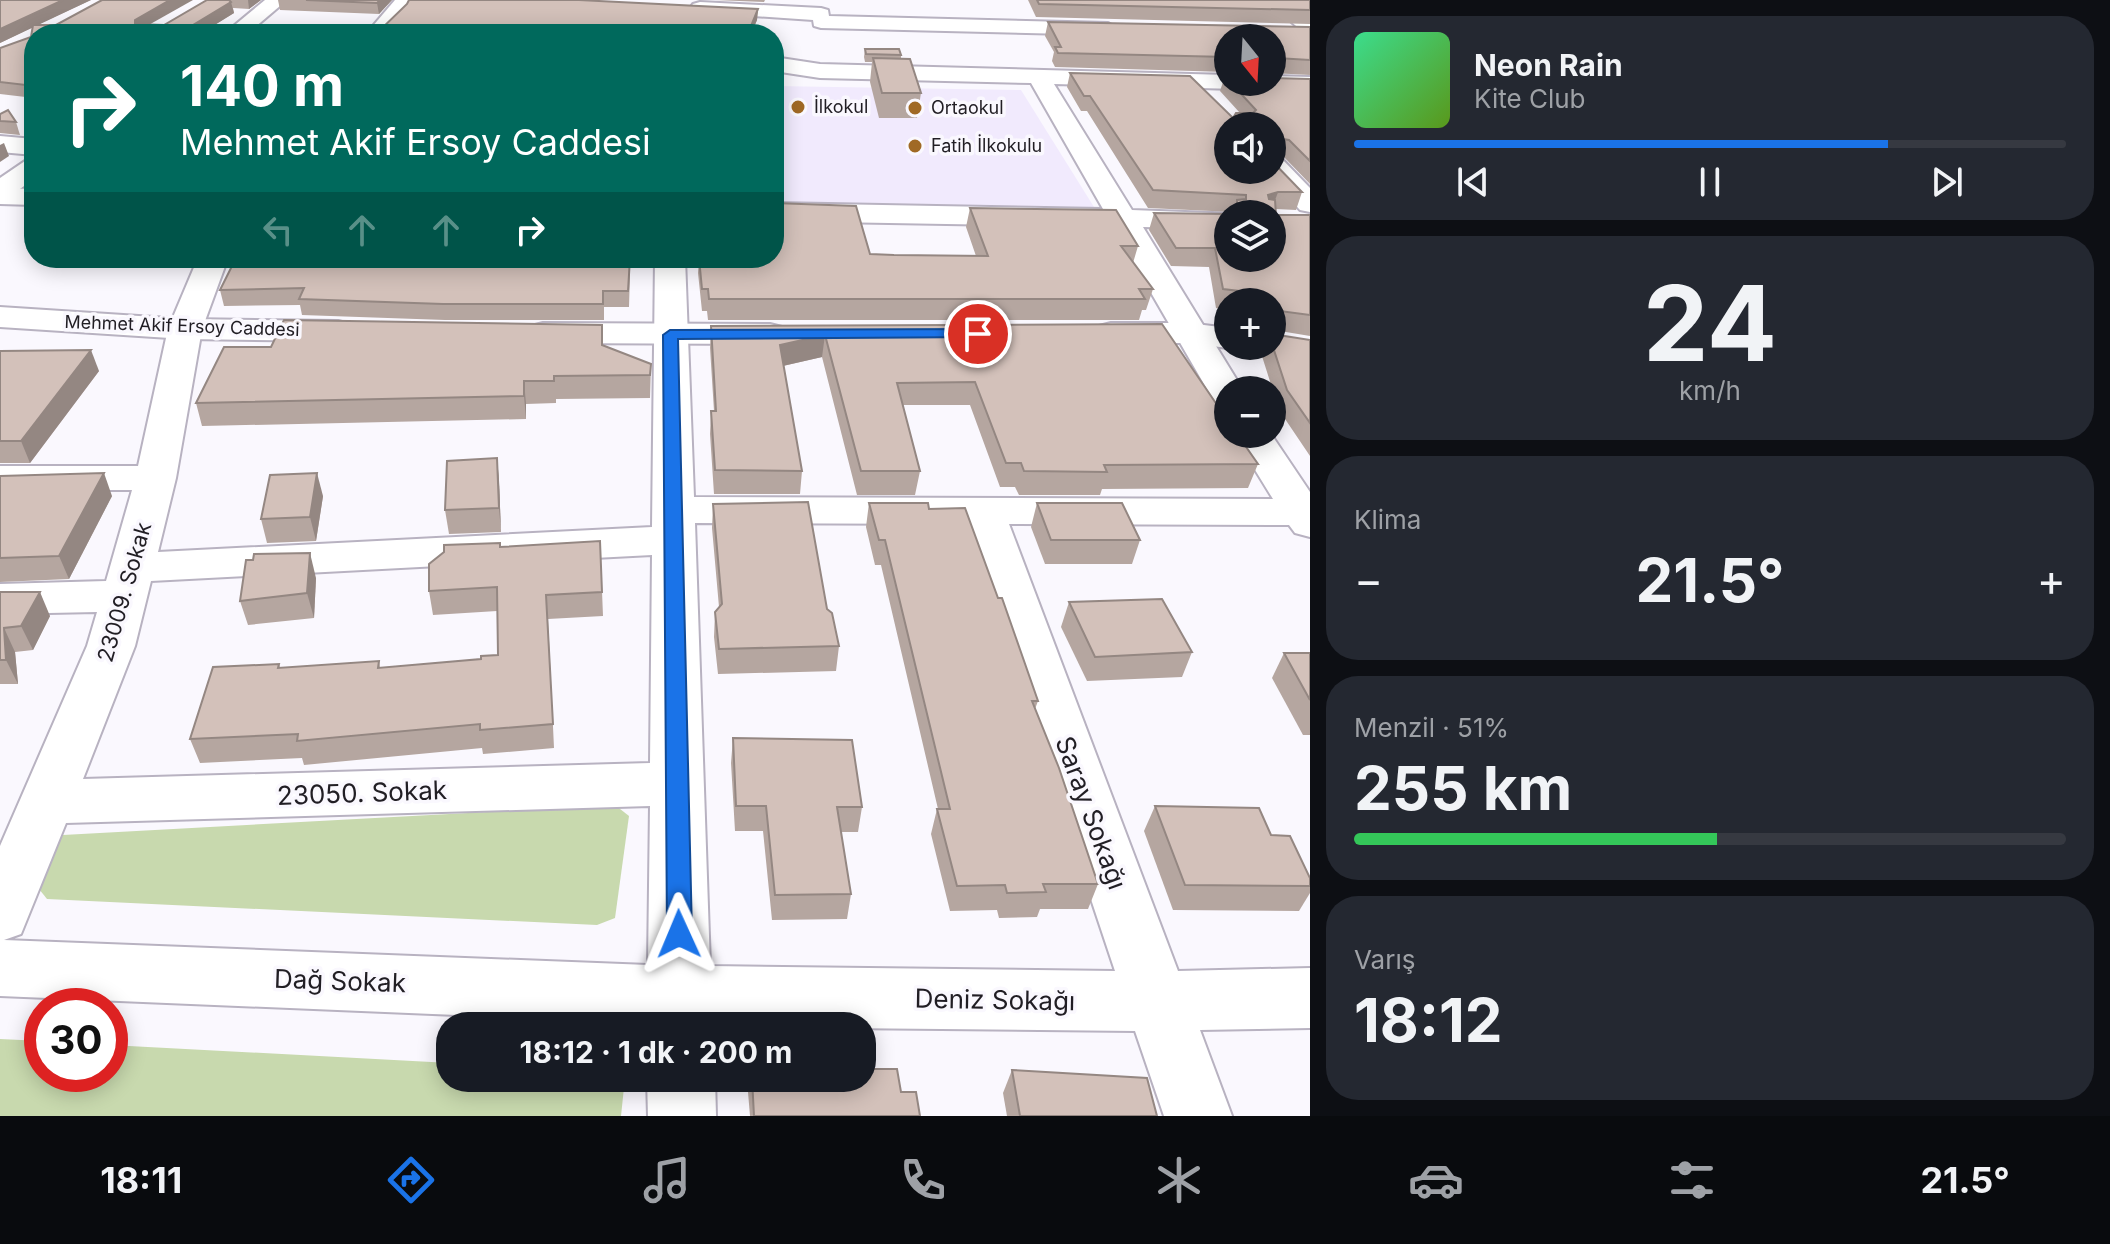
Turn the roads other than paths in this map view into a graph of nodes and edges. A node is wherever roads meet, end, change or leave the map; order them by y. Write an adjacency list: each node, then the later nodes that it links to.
1 (277, 0): 7 (street)
2 (405, 0): 8 (street)
3 (1276, 0): 11 (street)
4 (684, 7): 6 (street)
5 (1080, 10): 9 (street)
6 (820, 12): 9 (street); 14 (street)
7 (247, 24)
8 (385, 24)
9 (1094, 29): 10 (street); 16 (street)
10 (1125, 29)
11 (1310, 30): 12 (street)
12 (1286, 31)
13 (784, 66): 14 (street)
14 (820, 71): 15 (street)
15 (1039, 78): 16 (street); 28 (street)
16 (1128, 81): 17 (street)
17 (1194, 82): 18 (street); 19 (street)
18 (1310, 84)
19 (1215, 104)
20 (0, 144): 21 (street)
21 (24, 146)
22 (24, 175): 24 (street)
23 (1286, 179): 26 (street)
24 (0, 193): 25 (street)
25 (24, 196)
26 (1310, 204)
27 (784, 212): 28 (street)
28 (1124, 218): 29 (street); 37 (street)
29 (1214, 220)
30 (209, 268): 33 (street, 23009. Sokak)
31 (670, 268): 39 (street)
32 (0, 317): 33 (street, Mehmet Akif Ersoy Caddesi)
33 (185, 329): 34 (street, Mehmet Akif Ersoy Caddesi); 44 (street, 23009. Sokak)
34 (372, 331)
35 (511, 333): 39 (street)
36 (1087, 333): 37 (street)
37 (1188, 333): 40 (street); 41 (street)
38 (807, 334): 39 (street)
39 (670, 335): 47 (street)
40 (1214, 336)
41 (1216, 376)
42 (1261, 448): 46 (street)
43 (0, 478): 44 (street)
44 (156, 478): 48 (street, 23009. Sokak)
45 (983, 511): 46 (street); 47 (street); 55 (street, Saray Sokağı)
46 (1306, 518)
47 (674, 525): 48 (street); 50 (street)
48 (130, 582): 49 (street); 51 (street, 23009. Sokak)
49 (0, 599)
50 (677, 784): 51 (street, 23050. Sokak); 56 (street)
51 (47, 802): 52 (street, 23009. Sokak)
52 (0, 915)
53 (0, 968): 56 (street, Dağ Sokak)
54 (1310, 998): 55 (street, Deniz Sokağı)
55 (1159, 1003): 56 (street, Deniz Sokağı); 59 (street, Saray Sokağı)
56 (680, 1010)
57 (681, 1092): 58 (street)
58 (682, 1116)
59 (1198, 1116)

